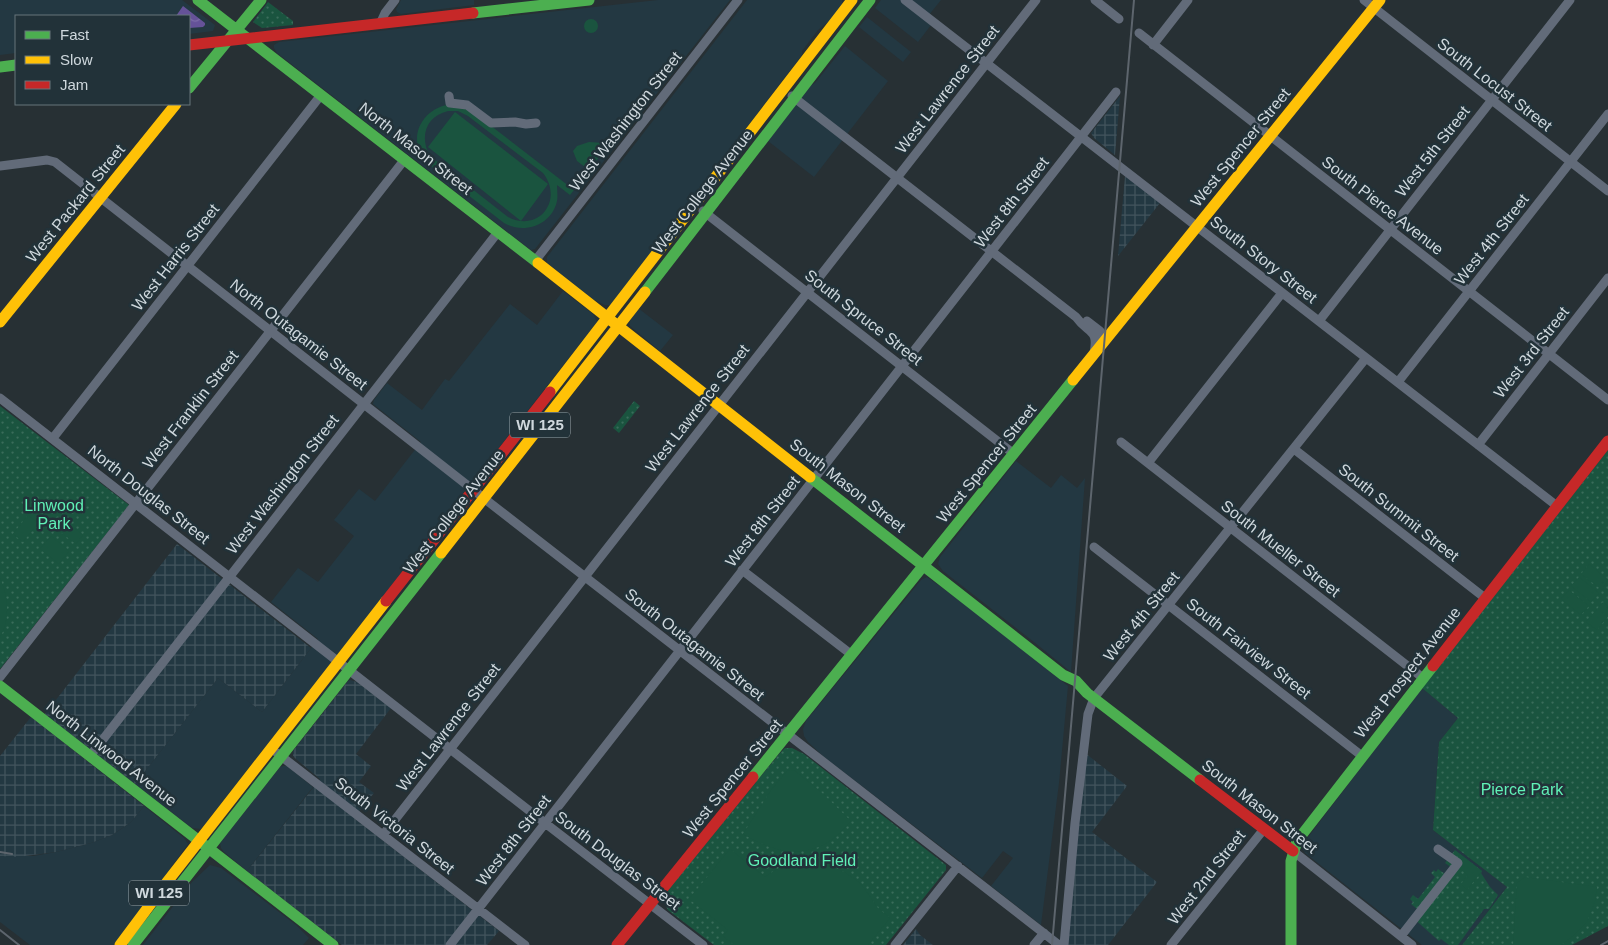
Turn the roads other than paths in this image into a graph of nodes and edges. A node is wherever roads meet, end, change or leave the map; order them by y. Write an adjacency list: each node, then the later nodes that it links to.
1 (198, 0): 17 (main road, North Mason Street)
2 (261, 0): 17 (main road)
3 (395, 0): 16 (street)
4 (589, 0): 14 (main road)
5 (738, 0): 50 (street, West Washington Street)
6 (870, 0): 31 (main road, West College Avenue / WI 125)
7 (905, 0): 23 (street, South Story Street)
8 (1036, 0): 23 (street, West Lawrence Street)
9 (1095, 0): 15 (street)
10 (1188, 0): 22 (street)
11 (1570, 0): 32 (street, West 5th Street)
12 (849, 2): 27 (main road, West College Avenue / WI 125)
13 (1372, 2): 32 (street, South Locust Street); 37 (main road, West Spencer Street)
14 (531, 3): 16 (main road)
15 (1119, 19)
16 (380, 24): 19 (main road)
17 (237, 30): 19 (main road, North Mason Street); 20 (main road)
18 (1139, 34): 22 (street, South Pierce Avenue)
19 (247, 37): 20 (main road); 29 (main road, North Mason Street)
20 (227, 41): 21 (main road); 26 (main road)
21 (190, 45)
22 (1153, 45): 37 (street, South Pierce Avenue)
23 (986, 62): 36 (street, South Story Street); 41 (street, West Lawrence Street)
24 (15, 65): 25 (main road)
25 (0, 67)
26 (190, 87)
27 (784, 90): 31 (street); 44 (main road, West College Avenue / WI 125)
28 (1116, 92): 36 (street, West 8th Street)
29 (321, 95): 38 (main road, North Mason Street); 51 (street, West Harris Street)
30 (449, 96): 35 (street)
31 (794, 98): 41 (street); 45 (main road, West College Avenue / WI 125)
32 (1491, 100): 39 (street, South Locust Street); 47 (street, West 5th Street)
33 (175, 105): 43 (main road, West Packard Street)
34 (1608, 114): 39 (street, West 4th Street)
35 (536, 123)
36 (1081, 136): 46 (street, South Story Street); 49 (street, West 8th Street)
37 (1270, 136): 46 (main road, West Spencer Street); 47 (street, South Pierce Avenue)
38 (404, 159): 48 (main road, North Mason Street); 60 (street, West Franklin Street)
39 (1571, 162): 42 (street, South Locust Street); 54 (street, West 4th Street)
40 (0, 166): 43 (street, North Outagamie Street)
41 (897, 177): 49 (street); 53 (street, West Lawrence Street)
42 (1608, 191)
43 (100, 198): 51 (street, North Outagamie Street); 58 (main road, West Packard Street)
44 (695, 205): 45 (street, South Spruce Street); 59 (main road, West College Avenue / WI 125)
45 (706, 213): 53 (street, South Spruce Street); 59 (main road, West College Avenue / WI 125)
46 (1197, 227): 55 (street, South Story Street); 61 (main road, West Spencer Street)
47 (1390, 230): 54 (street, South Pierce Avenue); 57 (street, West 5th Street)
48 (498, 232): 50 (main road, North Mason Street); 69 (street, West Washington Street)
49 (992, 251): 56 (street); 65 (street, West 8th Street)
50 (535, 261): 59 (main road, North Mason Street)
51 (186, 266): 60 (street, North Outagamie Street); 71 (street, West Harris Street)
52 (1608, 278): 63 (street, West 3rd Street)
53 (808, 291): 65 (street, South Spruce Street); 70 (street, West Lawrence Street)
54 (1468, 292): 63 (street, South Pierce Avenue); 66 (street, West 4th Street)
55 (1282, 293): 57 (street, South Story Street); 77 (street)
56 (1076, 317): 61 (street); 62 (street)
57 (1319, 321): 64 (street, South Story Street)
58 (0, 322)
59 (613, 322): 70 (main road, South Mason Street); 79 (main road, West College Avenue / WI 125)
60 (271, 331): 69 (street, North Outagamie Street); 80 (street, West Franklin Street)
61 (1105, 340): 62 (main road, West Spencer Street)
62 (1094, 353): 76 (main road, West Spencer Street)
63 (1548, 354): 68 (street, South Pierce Avenue); 74 (street, West 3rd Street)
64 (1366, 358): 66 (street, South Story Street); 75 (street, West 4th Street)
65 (902, 366): 76 (street, South Spruce Street); 78 (street, West 8th Street)
66 (1398, 382): 74 (street, South Story Street)
67 (0, 398): 71 (street, North Douglas Street)
68 (1608, 400)
69 (364, 404): 79 (street, North Outagamie Street); 86 (street, West Washington Street)
70 (718, 405): 78 (main road, South Mason Street); 87 (street, West Lawrence Street)
71 (53, 438): 80 (street, North Douglas Street)
72 (1608, 441): 81 (main road, West Prospect Avenue)
73 (1121, 442): 77 (street, South Mueller Street)
74 (1478, 445): 81 (street, South Story Street)
75 (1294, 449): 82 (street, West 4th Street); 88 (street, South Summit Street)
76 (1014, 454): 84 (main road, West Spencer Street)
77 (1148, 463): 82 (street, South Mueller Street)
78 (813, 480): 84 (main road, South Mason Street); 85 (street, West 8th Street)
79 (478, 494): 87 (street, South Outagamie Street); 92 (main road, West College Avenue / WI 125); 93 (main road, West College Avenue / WI 125)
80 (136, 503): 86 (street, North Douglas Street); 94 (street, West Franklin Street)
81 (1557, 506): 88 (main road, West Prospect Avenue)
82 (1231, 528): 89 (street, West 4th Street); 95 (street, South Mueller Street)
83 (1094, 547): 89 (street, South Fairview Street)
84 (925, 565): 91 (main road, West Spencer Street); 97 (main road, South Mason Street)
85 (742, 570): 90 (street, West 8th Street); 91 (street)
86 (229, 576): 92 (street, North Douglas Street); 101 (street, West Washington Street)
87 (584, 576): 90 (street, South Outagamie Street); 100 (street, West Lawrence Street)
88 (1485, 598): 95 (main road, West Prospect Avenue)
89 (1169, 605): 97 (street, West 4th Street); 102 (street, South Fairview Street)
90 (679, 650): 98 (street, South Outagamie Street); 106 (street, West 8th Street)
91 (852, 655): 98 (main road, West Spencer Street)
92 (338, 662): 93 (street, North Douglas Street); 99 (main road, West College Avenue / WI 125)
93 (349, 670): 100 (street, South Douglas Street); 103 (main road, West College Avenue / WI 125)
94 (0, 677)
95 (1423, 678): 102 (main road, West Prospect Avenue)
96 (0, 686): 101 (main road, North Linwood Avenue)
97 (1090, 695): 107 (main road, South Mason Street); 127 (street, West 4th Street)
98 (788, 735): 112 (street, South Outagamie Street); 113 (main road, West Spencer Street)
99 (271, 748): 103 (street, South Victoria Street); 104 (main road, West College Avenue / WI 125)
100 (450, 748): 106 (street, South Douglas Street); 108 (street, West Lawrence Street)
101 (90, 756): 109 (main road, North Linwood Avenue)
102 (1362, 756): 111 (main road, West Prospect Avenue)
103 (282, 757): 105 (main road, West College Avenue / WI 125); 108 (street, South Victoria Street)
104 (253, 772): 105 (main road); 109 (main road, West College Avenue / WI 125)
105 (250, 797): 109 (main road, West College Avenue / WI 125)
106 (545, 823): 113 (street, South Douglas Street); 114 (street, West 8th Street)
107 (1264, 828): 111 (main road, South Mason Street); 128 (street, West 2nd Street)
108 (383, 835): 114 (street, South Victoria Street)
109 (204, 845): 117 (main road, West College Avenue / WI 125); 118 (main road, West College Avenue / WI 125); 119 (main road, North Linwood Avenue)
110 (1438, 848): 116 (street)
111 (1293, 851): 116 (street, South Mason Street); 129 (main road, West Prospect Avenue)
112 (958, 866): 115 (street, South Outagamie Street); 124 (street)
113 (651, 904): 122 (main road, West Spencer Street); 123 (street, South Douglas Street)
114 (479, 908): 120 (street, West 8th Street); 121 (street, South Victoria Street)
115 (1044, 933): 125 (street); 126 (street, South Outagamie Street)
116 (1400, 936): 130 (street, South Mason Street)
117 (120, 945)
118 (134, 945)
119 (333, 945)
120 (450, 945)
121 (525, 945)
122 (617, 945)
123 (703, 945)
124 (896, 945)
125 (1034, 945)
126 (1059, 945)
127 (1064, 945)
128 (1171, 945)
129 (1291, 945)
130 (1412, 945)

